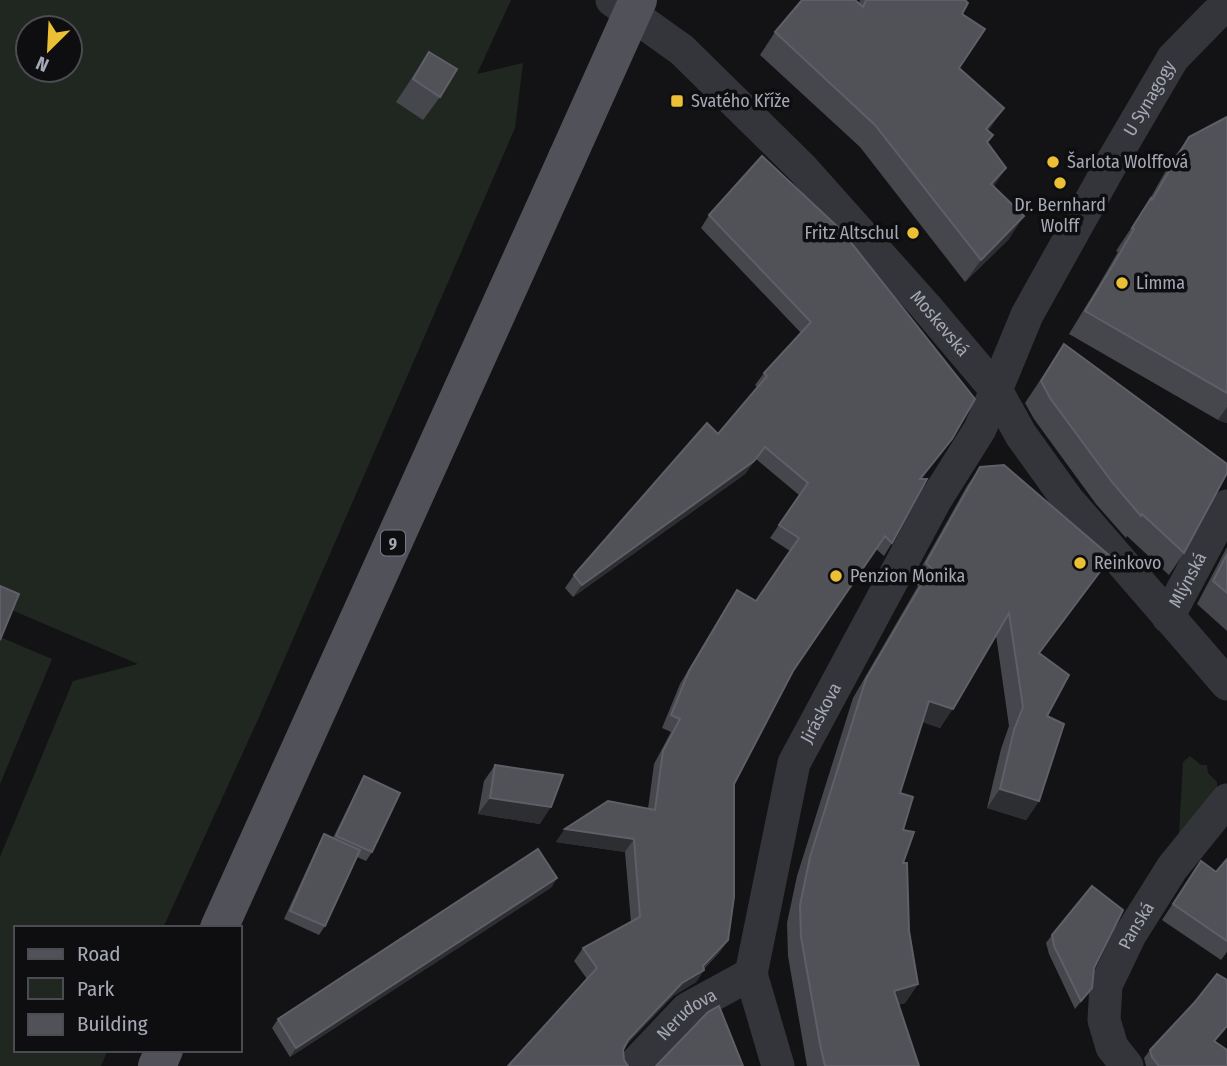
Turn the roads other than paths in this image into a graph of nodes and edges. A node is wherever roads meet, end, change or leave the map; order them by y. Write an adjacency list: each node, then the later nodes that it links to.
1 (612, 0): 4 (street, Moskevská)
2 (638, 0): 9 (main road, 9, bridge)
3 (1227, 6): 4 (street, U Synagogy)
4 (996, 390): 6 (street, Moskevská); 10 (street, Jiráskova)
5 (1227, 506): 6 (street, Mlýnská)
6 (1168, 617): 7 (street, Moskevská)
7 (1227, 684)
8 (1227, 800): 13 (street, Panská)
9 (220, 926)
10 (751, 974): 11 (street, Nerudova); 12 (street, Jiráskova)
11 (633, 1066)
12 (778, 1066)
13 (1127, 1066)

